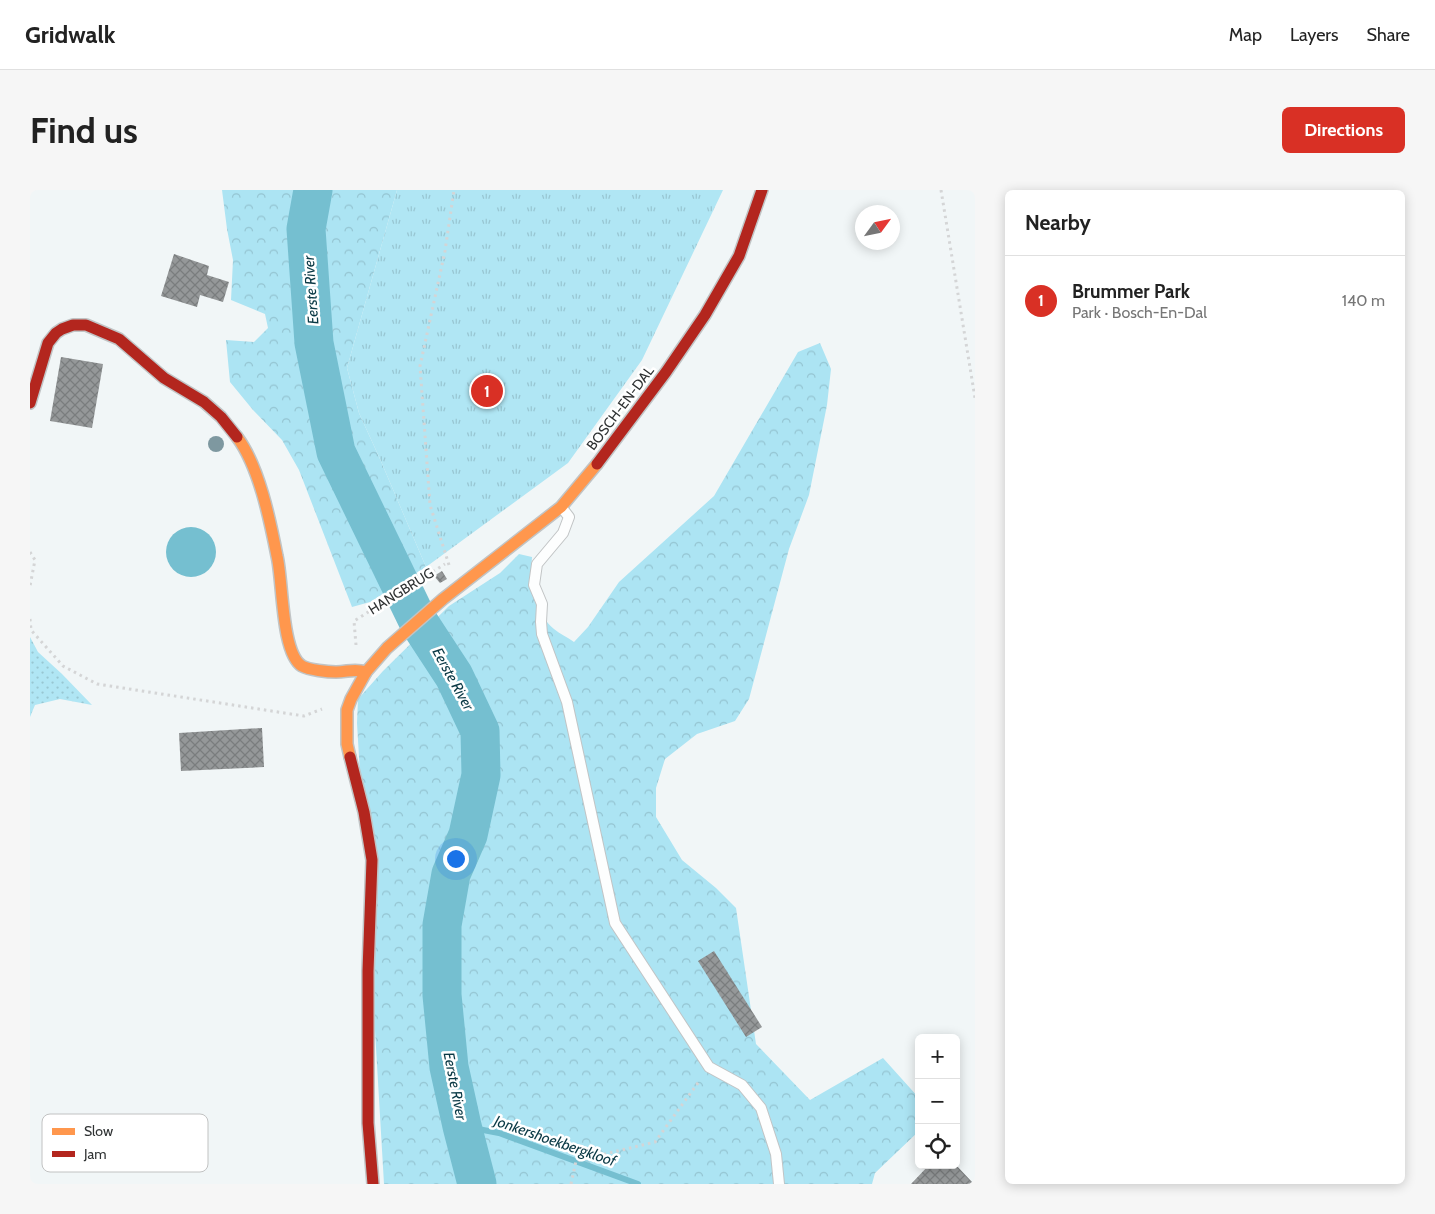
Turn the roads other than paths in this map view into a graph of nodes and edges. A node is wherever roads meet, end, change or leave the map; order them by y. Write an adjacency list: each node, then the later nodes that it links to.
1 (762, 190): 3 (street, BOSCH-EN-DAL)
2 (30, 403): 4 (street)
3 (561, 507): 4 (street, BOSCH-EN-DAL); 6 (lane)
4 (366, 672): 5 (street, BOSCH-EN-DAL)
5 (373, 1184)
6 (779, 1184)

